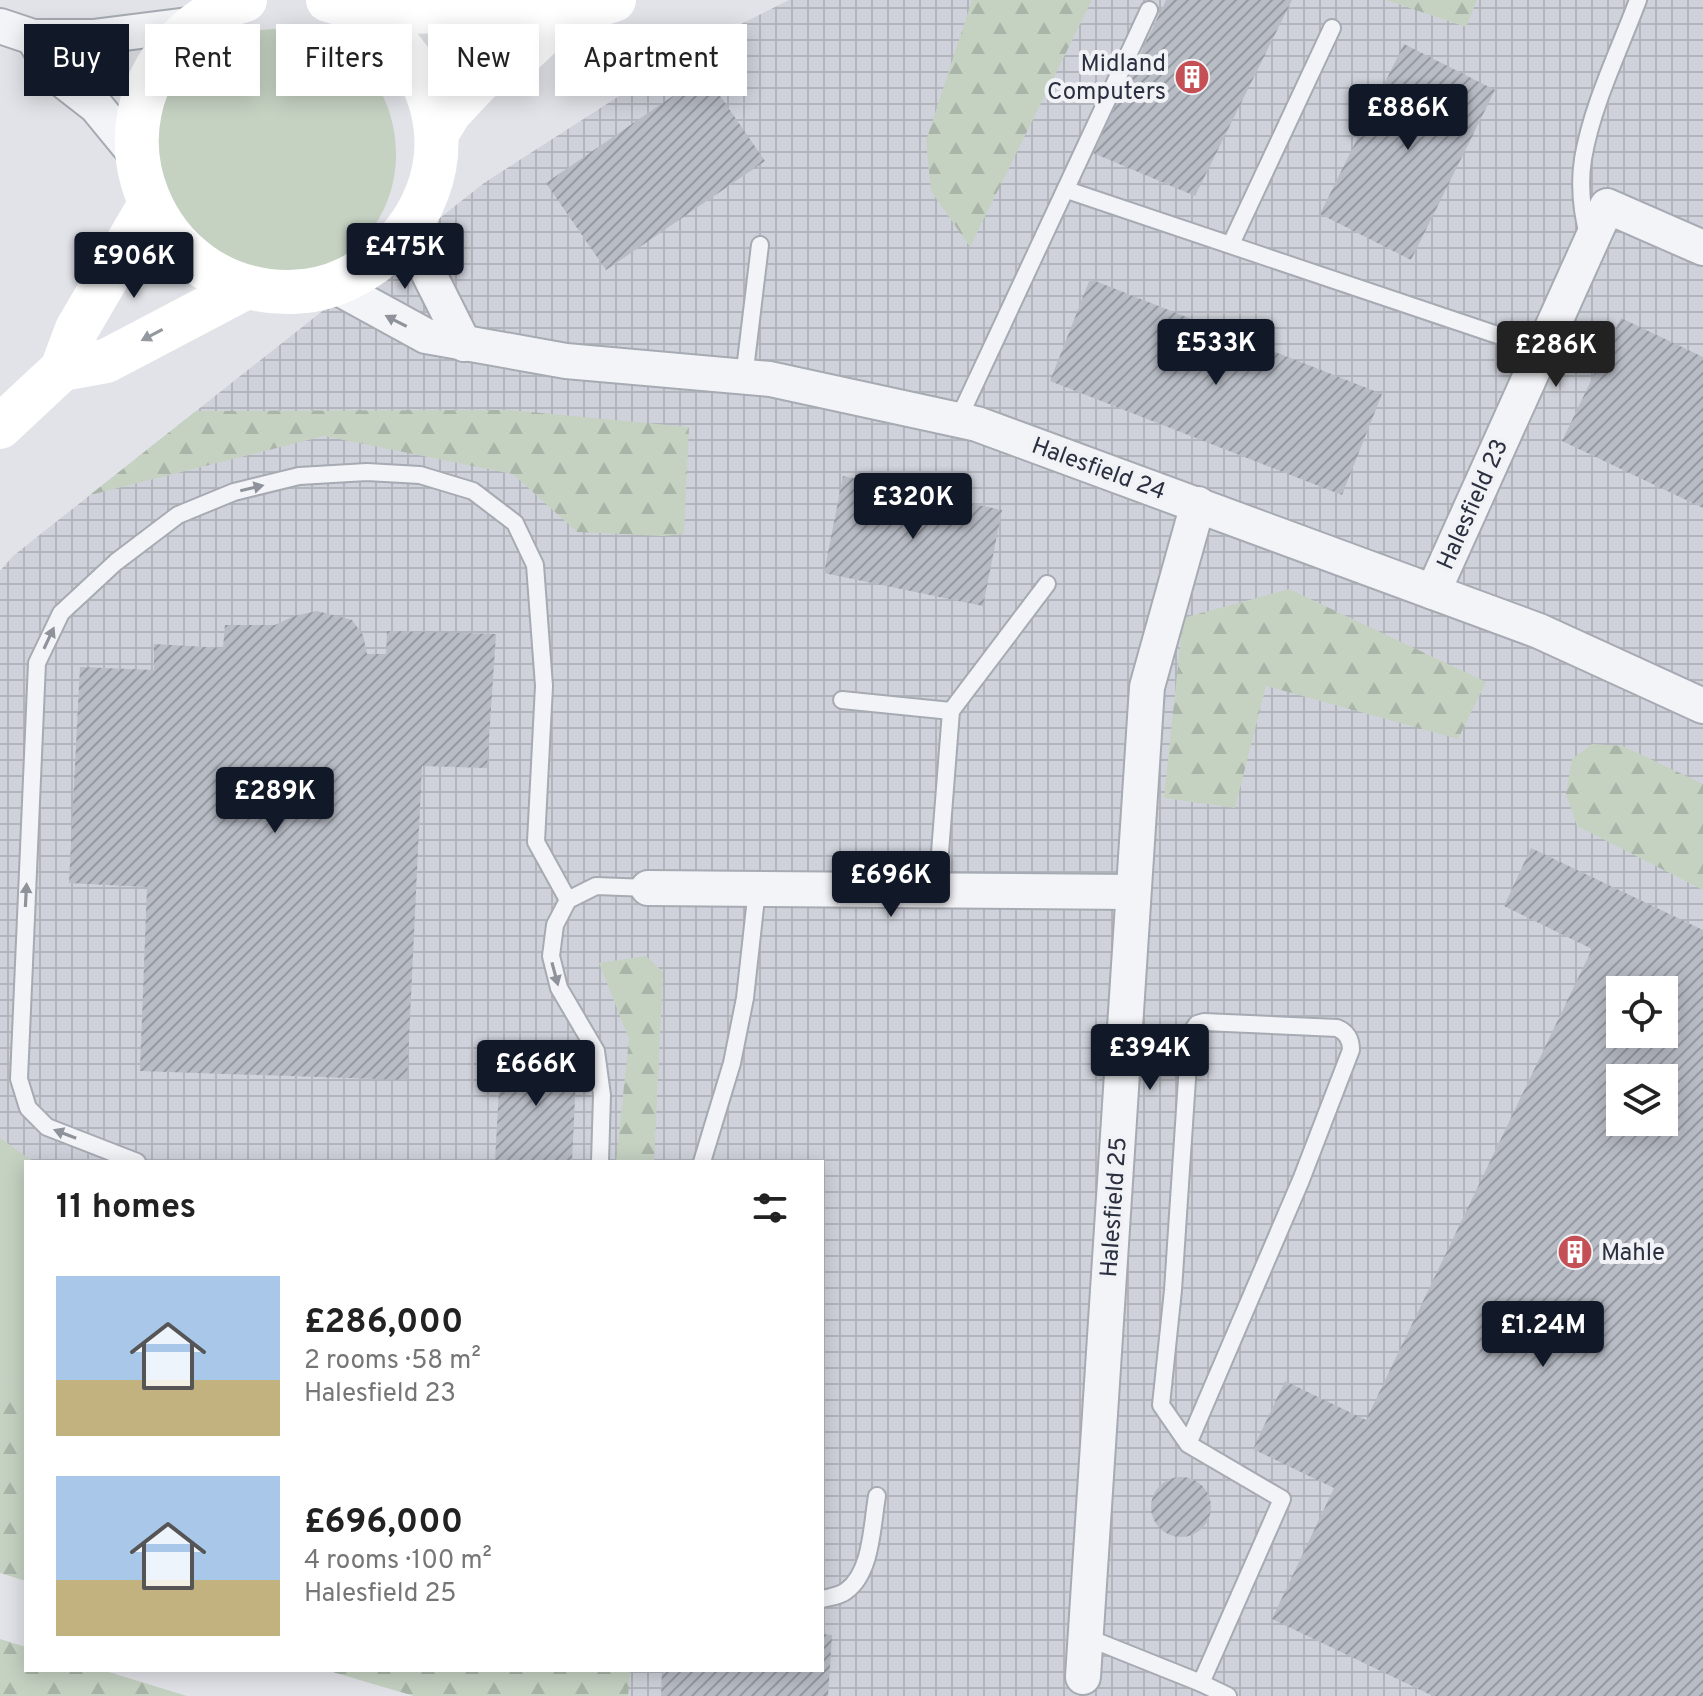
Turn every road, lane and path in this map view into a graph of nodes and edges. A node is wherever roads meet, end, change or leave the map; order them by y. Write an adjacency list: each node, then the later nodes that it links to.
1 (245, 0): 7 (street)
2 (614, 0): 6 (street)
3 (1638, 0): 19 (lane)
4 (344, 6): 6 (street); 13 (street)
5 (1149, 10): 15 (lane)
6 (562, 16): 13 (street)
7 (196, 24)
8 (0, 26): 10 (street)
9 (1332, 28): 18 (lane)
10 (24, 34)
11 (83, 96): 14 (street)
12 (146, 96): 14 (street)
13 (437, 133): 17 (street)
14 (137, 156): 16 (street)
15 (1067, 190): 18 (lane); 28 (lane)
16 (150, 204): 23 (street); 26 (street)
17 (416, 217): 22 (street); 24 (street)
18 (1231, 244): 25 (lane)
19 (1590, 244): 21 (street, Halesfield 23); 25 (street, Halesfield 23)
20 (760, 245): 27 (lane)
21 (1703, 248)
22 (333, 285): 23 (street); 24 (street, Halesfield 24, one-way to 22)
23 (247, 287): 26 (street, one-way to 26)
24 (464, 344): 27 (street, Halesfield 24)
25 (1542, 350): 32 (street, Halesfield 23)
26 (62, 369): 29 (street)
27 (744, 378): 28 (street, Halesfield 24)
28 (958, 420): 30 (street, Halesfield 24)
29 (0, 427)
30 (1198, 504): 32 (street, Halesfield 24); 39 (street, Halesfield 25)
31 (1047, 584): 35 (lane)
32 (1433, 592): 34 (street, Halesfield 24)
33 (842, 700): 35 (lane)
34 (1703, 706)
35 (951, 711): 38 (lane)
36 (648, 888): 37 (street); 40 (lane)
37 (757, 889): 38 (street); 43 (lane)
38 (937, 891): 39 (street)
39 (1133, 892): 47 (street, Halesfield 25)
40 (568, 900): 41 (lane, one-way to 40); 42 (lane, one-way to 42)
41 (132, 1160)
42 (600, 1160)
43 (703, 1160)
44 (1188, 1444): 44 (lane); 49 (lane)
45 (877, 1496): 46 (lane)
46 (824, 1598)
47 (1086, 1637): 48 (street, Halesfield 25); 49 (lane)
48 (1083, 1677)
49 (1201, 1683): 50 (lane)
50 (1228, 1696)

